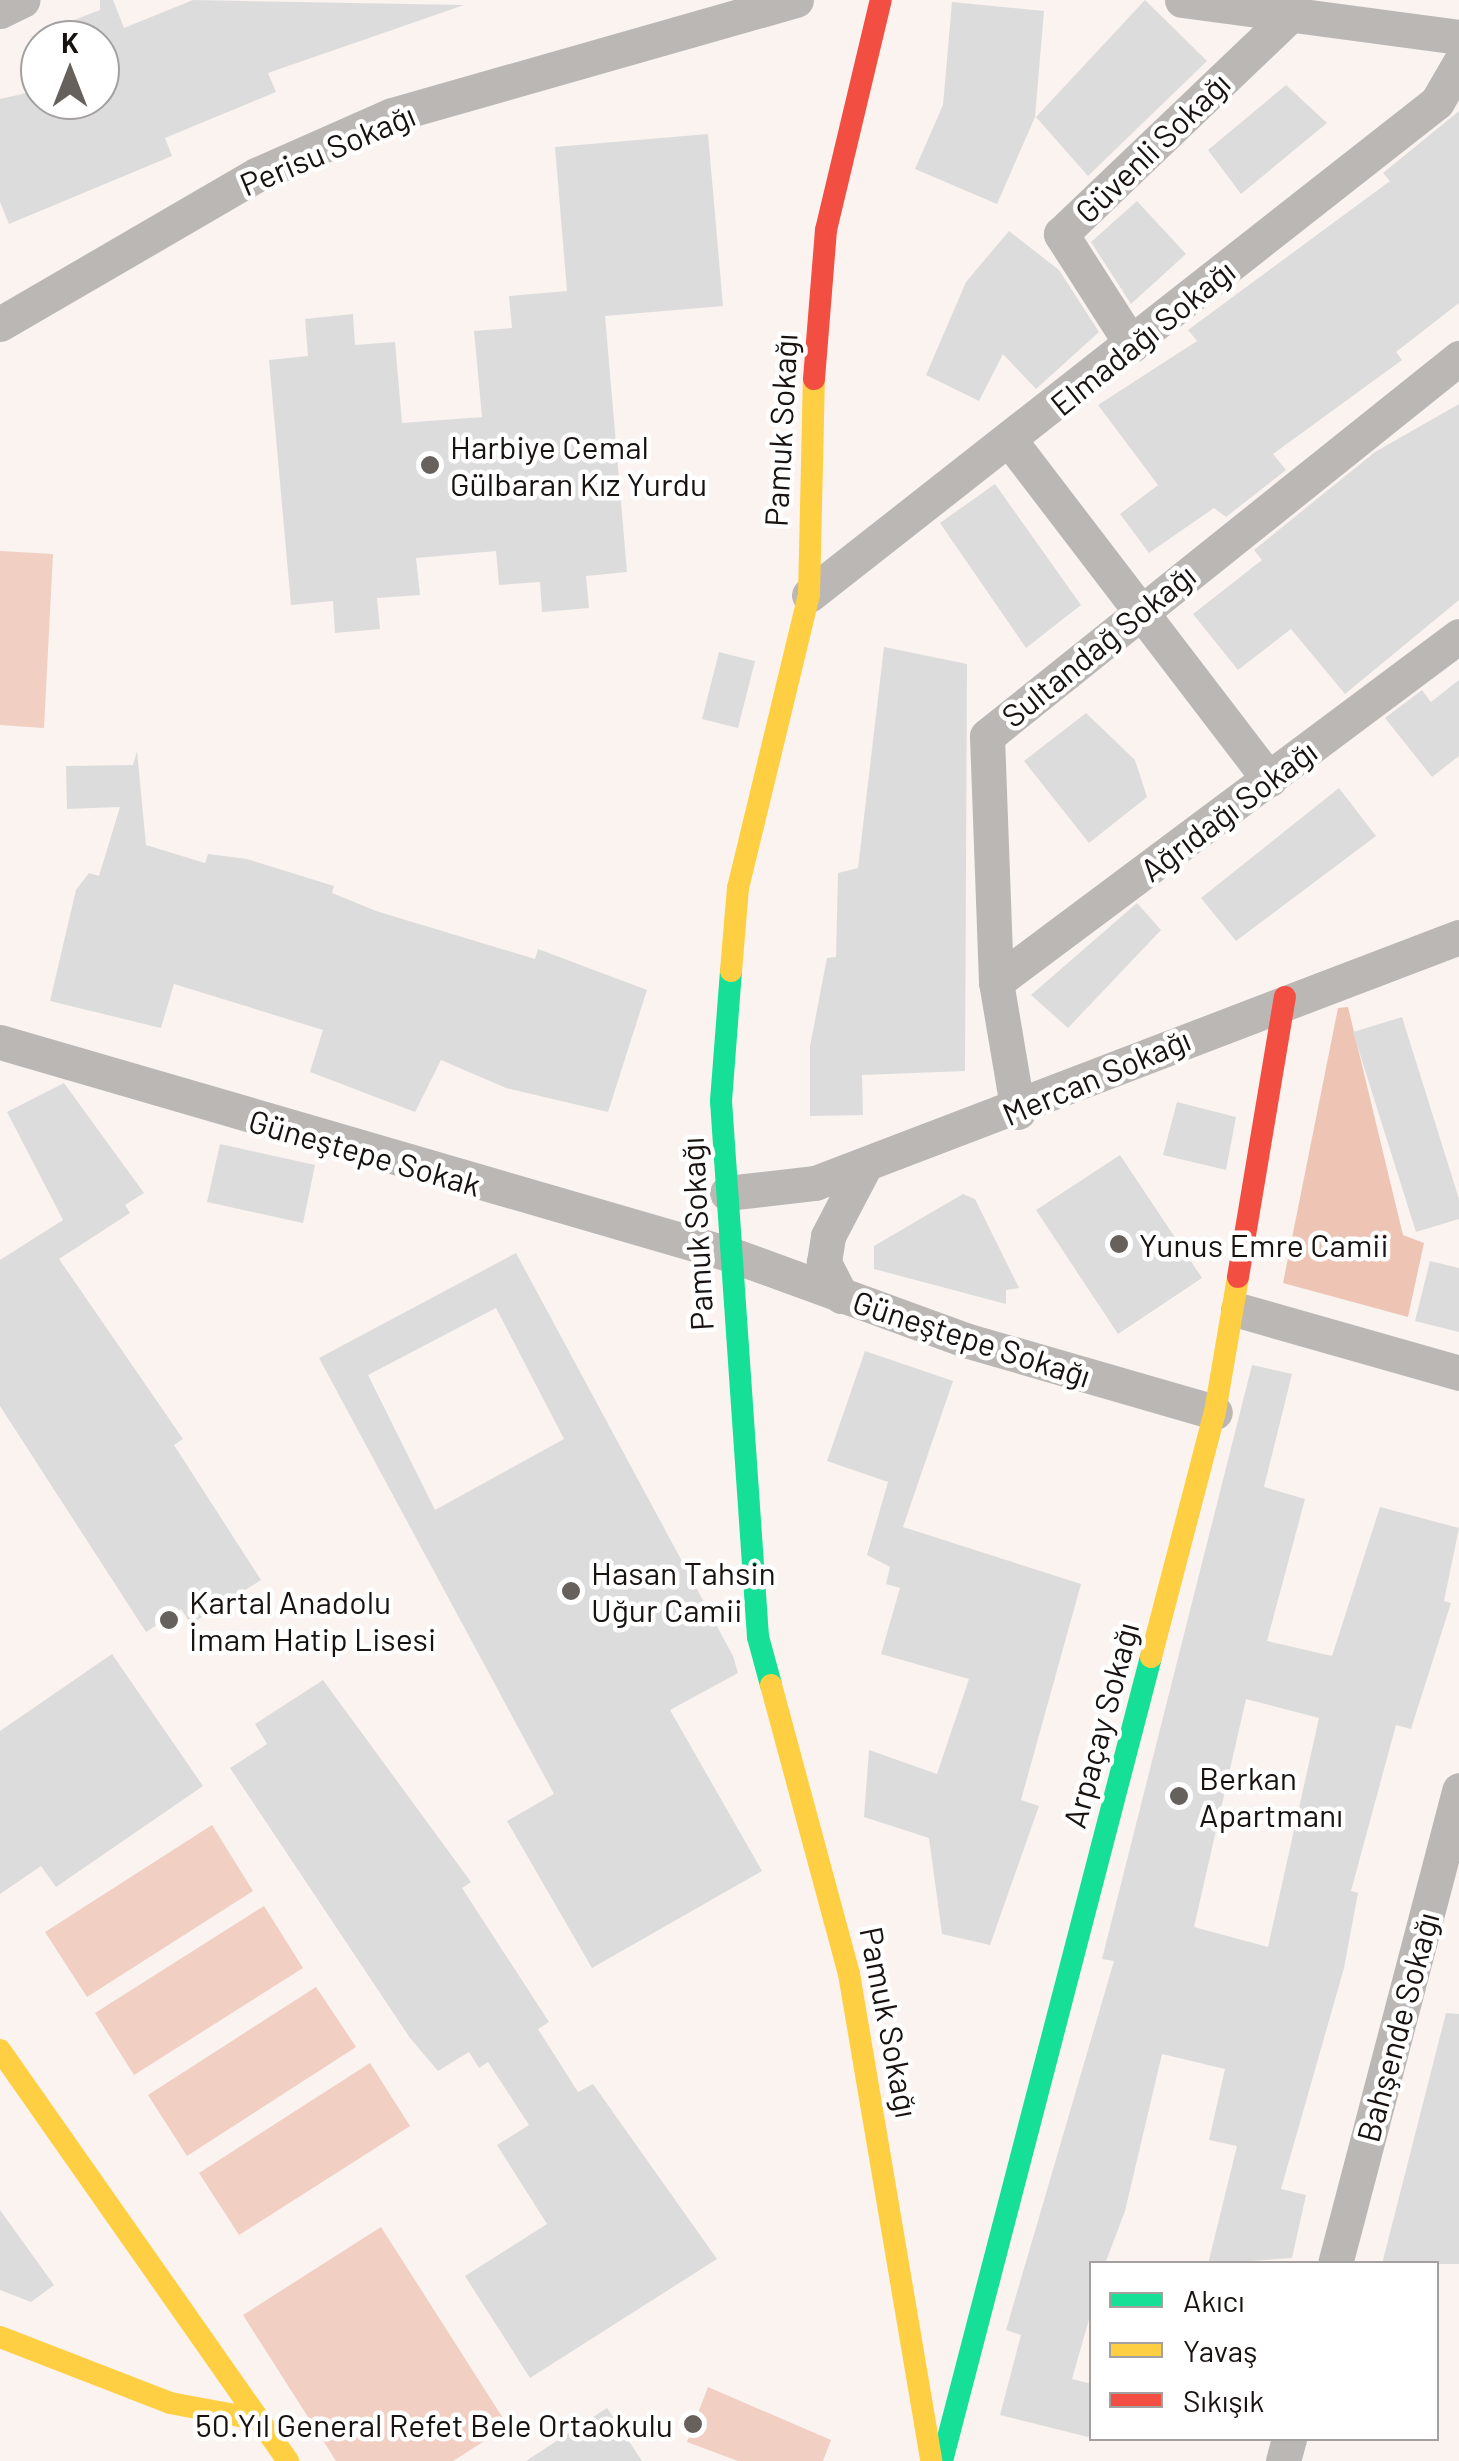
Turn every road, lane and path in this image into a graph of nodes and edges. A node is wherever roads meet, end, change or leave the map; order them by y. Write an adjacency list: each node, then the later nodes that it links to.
1 (796, 0): 7 (street, Perisu Sokağı)
2 (881, 0): 11 (street, Pamuk Sokağı)
3 (1182, 0): 4 (street)
4 (1294, 11): 5 (street); 8 (street, Güvenli Sokağı)
5 (1459, 37)
6 (1459, 64): 8 (street, Elmadağı Sokağı)
7 (0, 324)
8 (1132, 344): 10 (street, Elmadağı Sokağı)
9 (1459, 358): 12 (street, Sultandağ Sokağı)
10 (1011, 442): 11 (street, Elmadağı Sokağı); 12 (street)
11 (808, 595): 21 (street, Pamuk Sokağı)
12 (1142, 607): 14 (street); 16 (street, Sultandağ Sokağı)
13 (1459, 636): 14 (street, Ağrıdağı Sokağı)
14 (1269, 780): 16 (street, Ağrıdağı Sokağı)
15 (1459, 937): 17 (street, Mercan Sokağı)
16 (996, 982): 19 (street, Sultandağ Sokağı)
17 (1285, 998): 19 (street, Mercan Sokağı); 24 (street, Arpaçay Sokağı)
18 (0, 1042): 22 (street, Güneştepe Sokak)
19 (1018, 1112): 20 (street, Mercan Sokağı)
20 (864, 1166): 21 (street, Mercan Sokağı); 23 (street)
21 (727, 1193): 22 (street, Pamuk Sokağı)
22 (732, 1255): 23 (street, Güneştepe Sokağı); 33 (street, Pamuk Sokağı)
23 (841, 1296): 26 (street, Güneştepe Sokağı)
24 (1238, 1310): 25 (street); 26 (street, Arpaçay Sokağı)
25 (1459, 1373)
26 (1215, 1412): 34 (street, Arpaçay Sokağı)
27 (1459, 1790): 29 (street, Bahşende Sokağı)
28 (0, 2050): 31 (street)
29 (1336, 2261)
30 (0, 2338): 31 (street)
31 (256, 2420): 32 (street)
32 (288, 2461)
33 (931, 2461)
34 (942, 2461)

